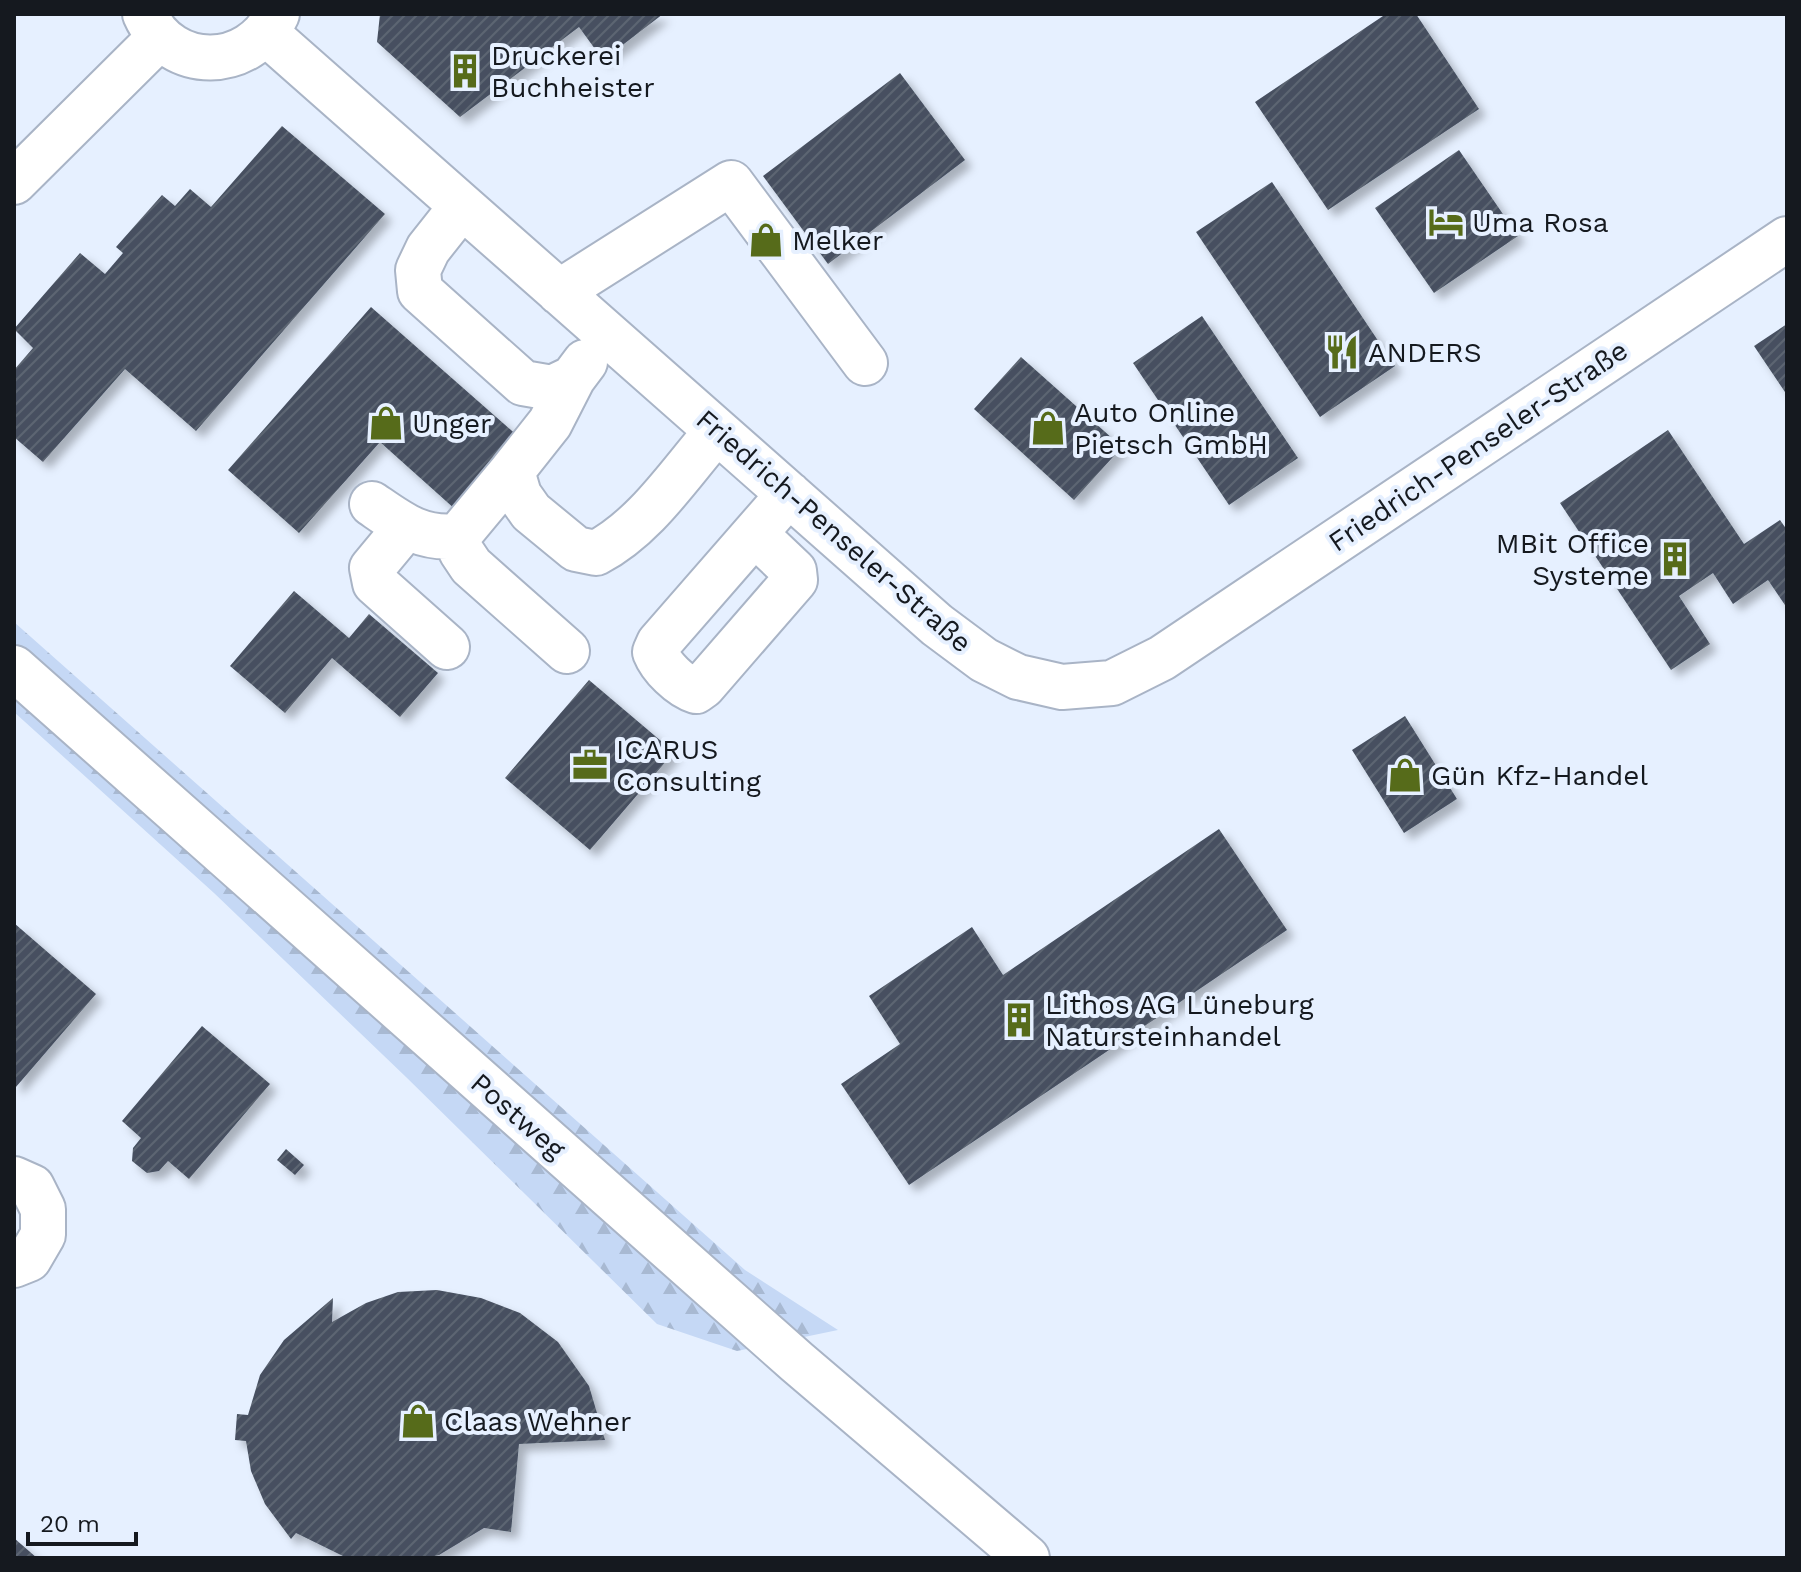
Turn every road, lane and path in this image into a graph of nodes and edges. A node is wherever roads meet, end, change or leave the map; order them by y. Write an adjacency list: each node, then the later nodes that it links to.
1 (272, 23): 2 (street); 4 (street, Friedrich-Penseler-Straße)
2 (152, 26): 3 (street)
3 (14, 182)
4 (462, 206): 6 (street, Friedrich-Penseler-Straße); 9 (street)
5 (1787, 239): 12 (street, Friedrich-Penseler-Straße)
6 (559, 292): 7 (street, Friedrich-Penseler-Straße); 8 (street)
7 (607, 334): 9 (street); 10 (street, Friedrich-Penseler-Straße)
8 (865, 363)
9 (573, 378): 11 (street)
10 (717, 431): 11 (street); 12 (street, Friedrich-Penseler-Straße)
11 (512, 471): 14 (street)
12 (789, 494): 13 (street)
13 (755, 534)
14 (458, 536): 15 (street); 16 (street)
15 (447, 647)
16 (567, 651)
17 (14, 668): 20 (street, Postweg)
18 (14, 1179): 19 (street)
19 (14, 1265)
20 (1027, 1558)

